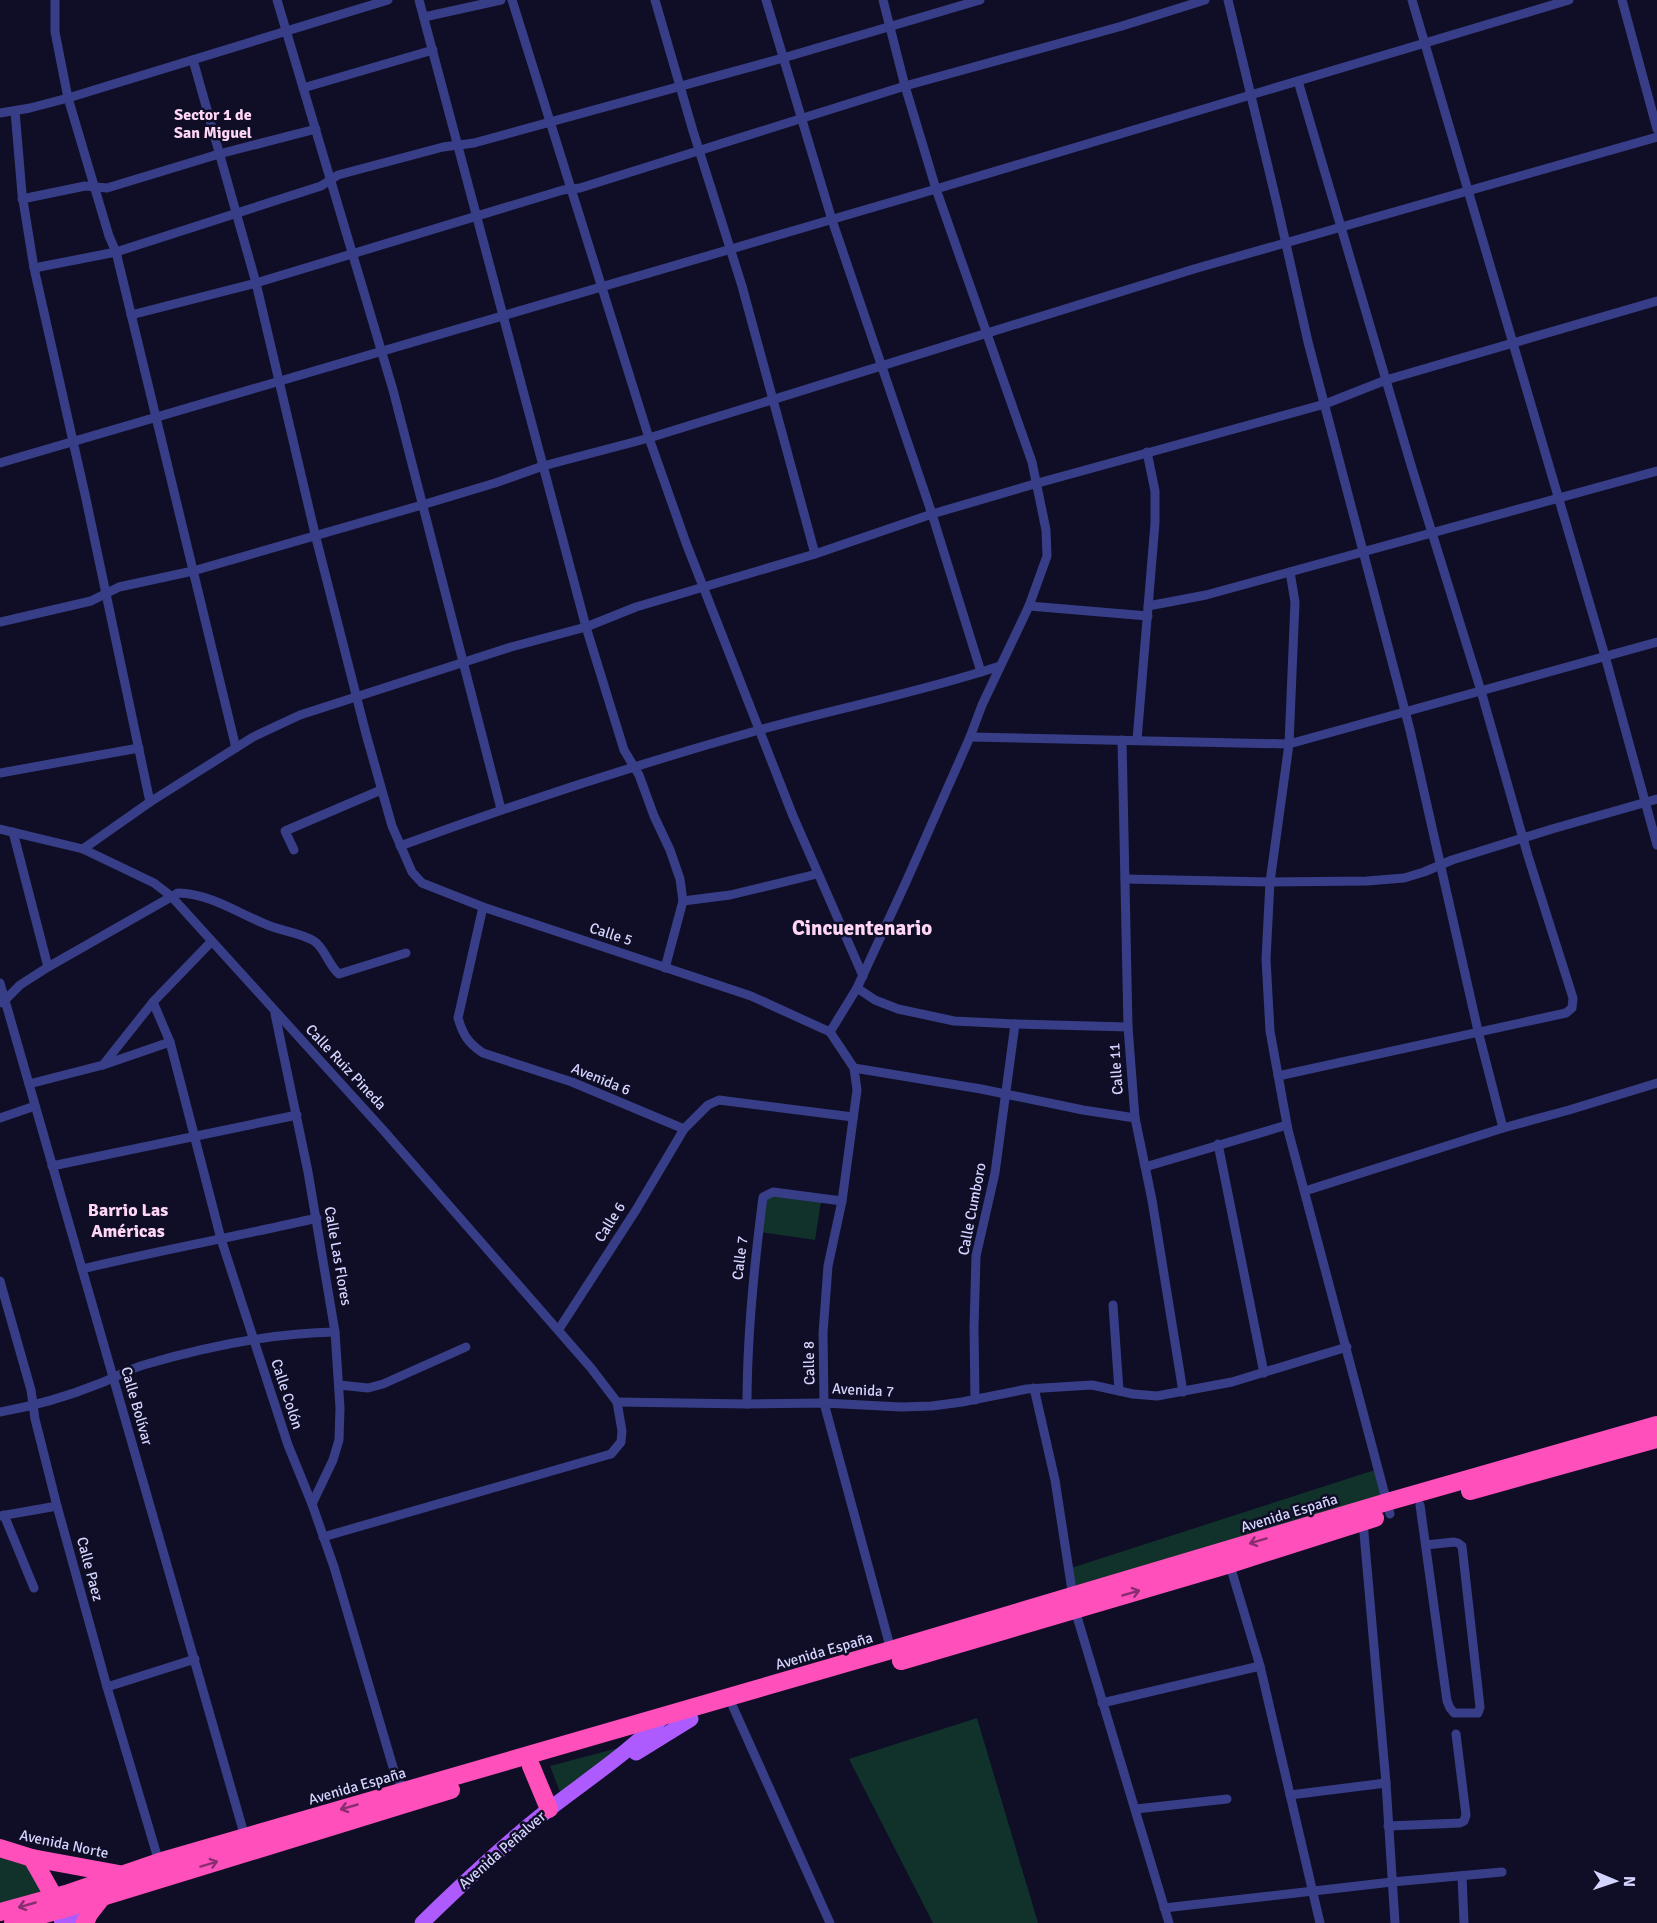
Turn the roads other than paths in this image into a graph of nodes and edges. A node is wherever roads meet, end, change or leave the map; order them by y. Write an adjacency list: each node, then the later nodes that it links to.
1 (55, 0): 28 (street)
2 (277, 0): 18 (street)
3 (388, 0): 18 (street)
4 (419, 0): 16 (street)
5 (501, 0): 16 (street)
6 (512, 0): 32 (street)
7 (655, 0): 24 (street)
8 (766, 0): 21 (street)
9 (883, 0): 17 (street)
10 (980, 0): 17 (street)
11 (1205, 0): 25 (street)
12 (1228, 0): 27 (street)
13 (1412, 0): 19 (street)
14 (1569, 0): 19 (street)
15 (1622, 0): 34 (street)
16 (424, 17): 20 (street)
17 (891, 27): 21 (street); 25 (street)
18 (286, 32): 22 (street); 26 (street)
19 (1424, 44): 23 (street); 43 (street)
20 (433, 50): 26 (street); 36 (street)
21 (783, 58): 24 (street); 31 (street)
22 (193, 60): 28 (street); 38 (street, Calle 5)
23 (1298, 81): 27 (street); 48 (street)
24 (679, 86): 32 (street); 37 (street)
25 (905, 86): 31 (street); 42 (street)
26 (303, 88): 33 (street)
27 (1251, 95): 42 (street); 49 (street)
28 (68, 98): 29 (street); 40 (street)
29 (15, 111): 30 (street); 44 (street)
30 (0, 113)
31 (801, 120): 37 (street); 47 (street)
32 (549, 123): 36 (street); 41 (street)
33 (316, 129): 38 (street); 39 (street)
34 (1657, 129)
35 (1657, 137): 43 (street)
36 (459, 145): 39 (street); 46 (street)
37 (699, 151): 41 (street); 50 (street)
38 (219, 154): 40 (street); 45 (street, Calle 5)
39 (331, 180): 45 (street); 52 (street)
40 (96, 189): 44 (street); 51 (street)
41 (571, 189): 46 (street); 55 (street)
42 (936, 189): 47 (street); 59 (street)
43 (1468, 190): 48 (street); 60 (street)
44 (22, 199): 53 (street)
45 (236, 212): 51 (street); 54 (street, Calle 5)
46 (477, 215): 52 (street); 58 (street)
47 (832, 220): 50 (street); 62 (street)
48 (1341, 227): 49 (street); 63 (street)
49 (1285, 242): 59 (street); 66 (street)
50 (730, 249): 55 (street); 65 (street)
51 (116, 252): 53 (street); 57 (street)
52 (352, 254): 54 (street); 61 (street)
53 (34, 268): 69 (street)
54 (256, 283): 57 (street); 64 (street, Calle 5)
55 (602, 287): 58 (street); 68 (street)
56 (1657, 302): 60 (street)
57 (131, 315): 67 (street)
58 (503, 316): 61 (street); 72 (street)
59 (985, 333): 62 (street); 74 (street)
60 (1513, 344): 63 (street); 75 (street)
61 (382, 352): 64 (street); 76 (street)
62 (881, 365): 65 (street); 77 (street)
63 (1386, 380): 66 (street); 78 (street)
64 (280, 382): 67 (street); 79 (street, Calle 5)
65 (773, 399): 68 (street); 81 (street)
66 (1325, 404): 70 (street); 80 (street)
67 (156, 418): 69 (street); 82 (street)
68 (649, 438): 72 (street); 84 (street)
69 (73, 442): 71 (street); 85 (street)
70 (1148, 452): 74 (street); 87 (street)
71 (0, 463)
72 (543, 466): 76 (street); 89 (street)
73 (1657, 471): 75 (street)
74 (1038, 483): 77 (street); 86 (street)
75 (1559, 498): 78 (street); 91 (street)
76 (423, 505): 79 (street); 92 (street)
77 (932, 514): 81 (street); 94 (street)
78 (1432, 533): 80 (street); 95 (street)
79 (315, 534): 82 (street); 96 (street, Calle 5)
80 (1364, 552): 83 (street); 97 (street)
81 (815, 554): 84 (street)
82 (193, 571): 85 (street); 104 (street)
83 (1290, 572): 87 (street); 102 (street)
84 (705, 588): 89 (street); 98 (street)
85 (106, 592): 88 (street); 103 (street)
86 (1029, 606): 87 (street); 93 (street)
87 (1148, 611): 101 (street)
88 (0, 622)
89 (586, 627): 92 (street); 105 (street)
90 (1657, 642): 91 (street)
91 (1605, 656): 95 (street); 110 (street)
92 (463, 662): 96 (street); 111 (street)
93 (1000, 666): 94 (street); 99 (street)
94 (981, 672): 98 (street)
95 (1481, 691): 97 (street); 114 (street)
96 (356, 695): 104 (street); 107 (street, Calle 5)
97 (1405, 711): 102 (street); 119 (street)
98 (760, 730): 105 (street); 120 (street)
99 (970, 737): 100 (street); 130 (street)
100 (1122, 740): 101 (street); 121 (street, Calle 11)
101 (1137, 740): 102 (street)
102 (1289, 744): 122 (street)
103 (140, 748): 106 (street); 109 (street)
104 (236, 748): 109 (street)
105 (634, 767): 111 (street); 124 (street)
106 (0, 773)
107 (381, 790): 116 (street, Calle 5); 118 (street)
108 (1657, 799): 110 (street)
109 (150, 802): 117 (street)
110 (1644, 802): 114 (street); 115 (street)
111 (501, 809): 116 (street)
112 (0, 829): 113 (street, Calle Ruiz Pineda)
113 (13, 832): 117 (street, Calle Ruiz Pineda); 128 (street)
114 (1523, 838): 119 (street); 138 (street)
115 (1657, 845)
116 (400, 846): 125 (street, Calle 5)
117 (83, 849): 123 (street, Calle Ruiz Pineda)
118 (294, 850)
119 (1442, 865): 122 (street); 138 (street)
120 (817, 874): 124 (street); 130 (street)
121 (1125, 879): 122 (street); 137 (street, Calle 11)
122 (1270, 882): 143 (street)
123 (171, 896): 126 (street, Calle Ruiz Pineda); 127 (street); 128 (street)
124 (683, 901): 129 (street)
125 (483, 908): 129 (street, Calle 5); 154 (street, Avenida 6)
126 (211, 942): 133 (street); 135 (street, Calle Ruiz Pineda)
127 (406, 954)
128 (48, 967): 134 (street)
129 (666, 968): 139 (street, Calle 5)
130 (863, 976): 132 (street)
131 (0, 983): 134 (street, Calle Bolívar)
132 (857, 988): 136 (street); 139 (street)
133 (153, 1002): 140 (street, Calle Colón); 141 (street)
134 (3, 1003): 145 (street, Calle Bolívar)
135 (275, 1012): 148 (street, Calle Las Flores); 167 (street, Calle Ruiz Pineda)
136 (1015, 1024): 137 (street); 146 (street, Calle Cumboro)
137 (1128, 1027): 151 (street, Calle 11)
138 (1478, 1031): 143 (street); 153 (street)
139 (830, 1032): 142 (street)
140 (170, 1042): 141 (street); 155 (street, Calle Colón)
141 (103, 1065): 145 (street)
142 (854, 1068): 146 (street); 149 (street, Calle 8)
143 (1278, 1076): 152 (street)
144 (1657, 1083): 153 (street)
145 (29, 1084): 147 (street, Calle Bolívar)
146 (1006, 1094): 151 (street); 178 (street, Calle Cumboro)
147 (34, 1106): 150 (street); 157 (street, Calle Bolívar)
148 (297, 1115): 155 (street); 161 (street, Calle Las Flores)
149 (853, 1117): 154 (street); 160 (street, Calle 8)
150 (0, 1118)
151 (1135, 1118): 158 (street, Calle 11)
152 (1287, 1125): 156 (street); 159 (street)
153 (1503, 1128): 159 (street)
154 (684, 1129): 167 (street, Calle 6)
155 (195, 1137): 157 (street); 162 (street, Calle Colón)
156 (1218, 1144): 158 (street); 172 (street)
157 (52, 1166): 163 (street, Calle Bolívar)
158 (1145, 1167): 177 (street, Calle 11)
159 (1305, 1191): 171 (street)
160 (842, 1201): 180 (street, Calle 8); 181 (street, Calle 7)
161 (317, 1218): 162 (street); 168 (street, Calle Las Flores)
162 (221, 1239): 163 (street); 169 (street, Calle Colón)
163 (82, 1269): 173 (street, Calle Bolívar)
164 (0, 1281): 165 (street, Calle Paez)
165 (3, 1305): 182 (street, Calle Paez)
166 (1113, 1305): 176 (street)
167 (559, 1329): 179 (street, Calle Ruiz Pineda)
168 (335, 1332): 169 (street); 174 (street, Calle Las Flores)
169 (254, 1338): 173 (street); 186 (street, Calle Colón)
170 (466, 1347): 174 (street)
171 (1347, 1347): 172 (street, Avenida 7); 189 (street)
172 (1264, 1372): 177 (street, Avenida 7)
173 (113, 1377): 182 (street); 198 (street, Calle Bolívar)
174 (339, 1385): 186 (street, Calle Las Flores)
175 (1034, 1388): 176 (street, Avenida 7); 178 (street, Avenida 7); 196 (street)
176 (1119, 1391): 177 (street, Avenida 7)
177 (1183, 1392)
178 (975, 1400): 180 (street, Avenida 7)
179 (617, 1402): 181 (street, Avenida 7); 192 (street)
180 (824, 1402): 181 (street, Avenida 7); 197 (street, Calle 8)
181 (747, 1404)
182 (33, 1405): 183 (street); 188 (street, Calle Paez)
183 (0, 1412)
184 (1657, 1425): 189 (highway, Avenida España)
185 (1657, 1439): 187 (highway, Avenida España)
186 (312, 1504): 192 (street, Calle Colón)
187 (1420, 1505): 189 (highway, Avenida España); 193 (street)
188 (57, 1506): 190 (street); 200 (street, Calle Paez)
189 (1388, 1508): 191 (highway, Avenida España); 194 (highway, Avenida España, one-way to 194)
190 (2, 1515): 195 (street)
191 (1363, 1522): 194 (highway, Avenida España); 209 (street)
192 (323, 1537): 210 (street, Calle Colón)
193 (1426, 1545): 193 (street)
194 (1228, 1558): 196 (highway, Avenida España); 199 (street)
195 (34, 1588)
196 (1073, 1603): 197 (highway, Avenida España); 201 (street); 202 (highway, Avenida España)
197 (891, 1650): 203 (highway, Avenida España)
198 (195, 1659): 200 (street); 216 (street, Calle Bolívar)
199 (1260, 1666): 201 (street); 211 (street)
200 (107, 1687): 219 (street, Calle Paez)
201 (1102, 1703): 214 (street)
202 (733, 1707): 204 (highway, Avenida España); 233 (street)
203 (665, 1715): 205 (main road); 210 (highway, Avenida España)
204 (691, 1719): 205 (highway, Avenida España); 208 (main road)
205 (650, 1731): 207 (highway, Avenida España); 208 (main road)
206 (1456, 1734): 215 (street)
207 (531, 1766): 213 (highway); 223 (highway, Avenida España, one-way to 207)
208 (587, 1782): 213 (main road, Avenida Peñalver)
209 (1386, 1783): 211 (street); 215 (street)
210 (405, 1791): 216 (highway, Avenida España, one-way to 216)
211 (1290, 1796): 225 (street)
212 (1227, 1799): 214 (street)
213 (549, 1809): 232 (main road, Avenida Peñalver)
214 (1136, 1809): 227 (street)
215 (1388, 1827): 224 (street)
216 (245, 1837): 219 (highway, Avenida España)
217 (0, 1848): 218 (highway, Avenida Norte)
218 (41, 1860): 221 (highway, Avenida Norte); 228 (highway)
219 (159, 1862): 221 (highway, Avenida España)
220 (1502, 1872): 222 (street)
221 (121, 1875): 223 (highway, Avenida Norte); 228 (highway, Avenida España)
222 (1462, 1876): 224 (street); 237 (street)
223 (153, 1881): 226 (highway, Avenida España)
224 (1392, 1882): 225 (street); 236 (street)
225 (1313, 1891): 227 (street); 235 (street)
226 (104, 1896): 228 (highway, Avenida España); 231 (highway)
227 (1164, 1908): 234 (street)
228 (64, 1909): 229 (highway, Avenida España, one-way to 229); 230 (highway, Avenida España)
229 (0, 1912)
230 (24, 1922)
231 (85, 1923)
232 (422, 1923)
233 (831, 1923)
234 (1169, 1923)
235 (1320, 1923)
236 (1395, 1923)
237 (1464, 1923)

